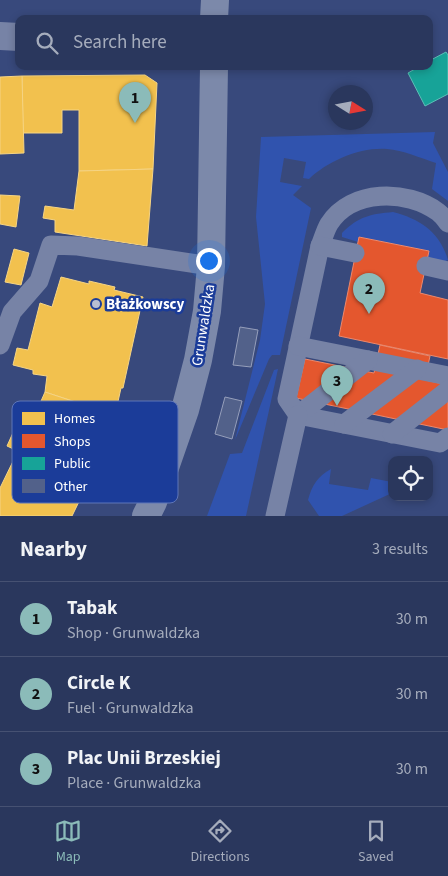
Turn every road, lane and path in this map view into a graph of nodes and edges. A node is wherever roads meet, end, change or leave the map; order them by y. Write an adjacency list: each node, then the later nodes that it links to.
1 (215, 0): 2 (main road)
2 (214, 15)
3 (0, 36): 4 (street)
4 (15, 36)
5 (214, 70): 9 (main road, Grunwaldzka)
6 (448, 223): 7 (lane)
7 (320, 246): 8 (lane); 13 (lane)
8 (356, 253)
9 (211, 266): 12 (lane); 20 (main road, Grunwaldzka)
10 (426, 266): 11 (lane)
11 (448, 271)
12 (0, 345)
13 (298, 346): 14 (lane); 18 (lane)
14 (368, 360): 15 (lane); 18 (lane)
15 (417, 369): 16 (lane); 19 (lane)
16 (448, 376)
17 (448, 390): 21 (lane)
18 (298, 414): 19 (lane); 25 (lane)
19 (344, 424): 21 (lane)
20 (178, 428)
21 (392, 434): 22 (lane)
22 (448, 437)
23 (152, 503): 24 (main road, Grunwaldzka)
24 (146, 516)
25 (275, 516)

